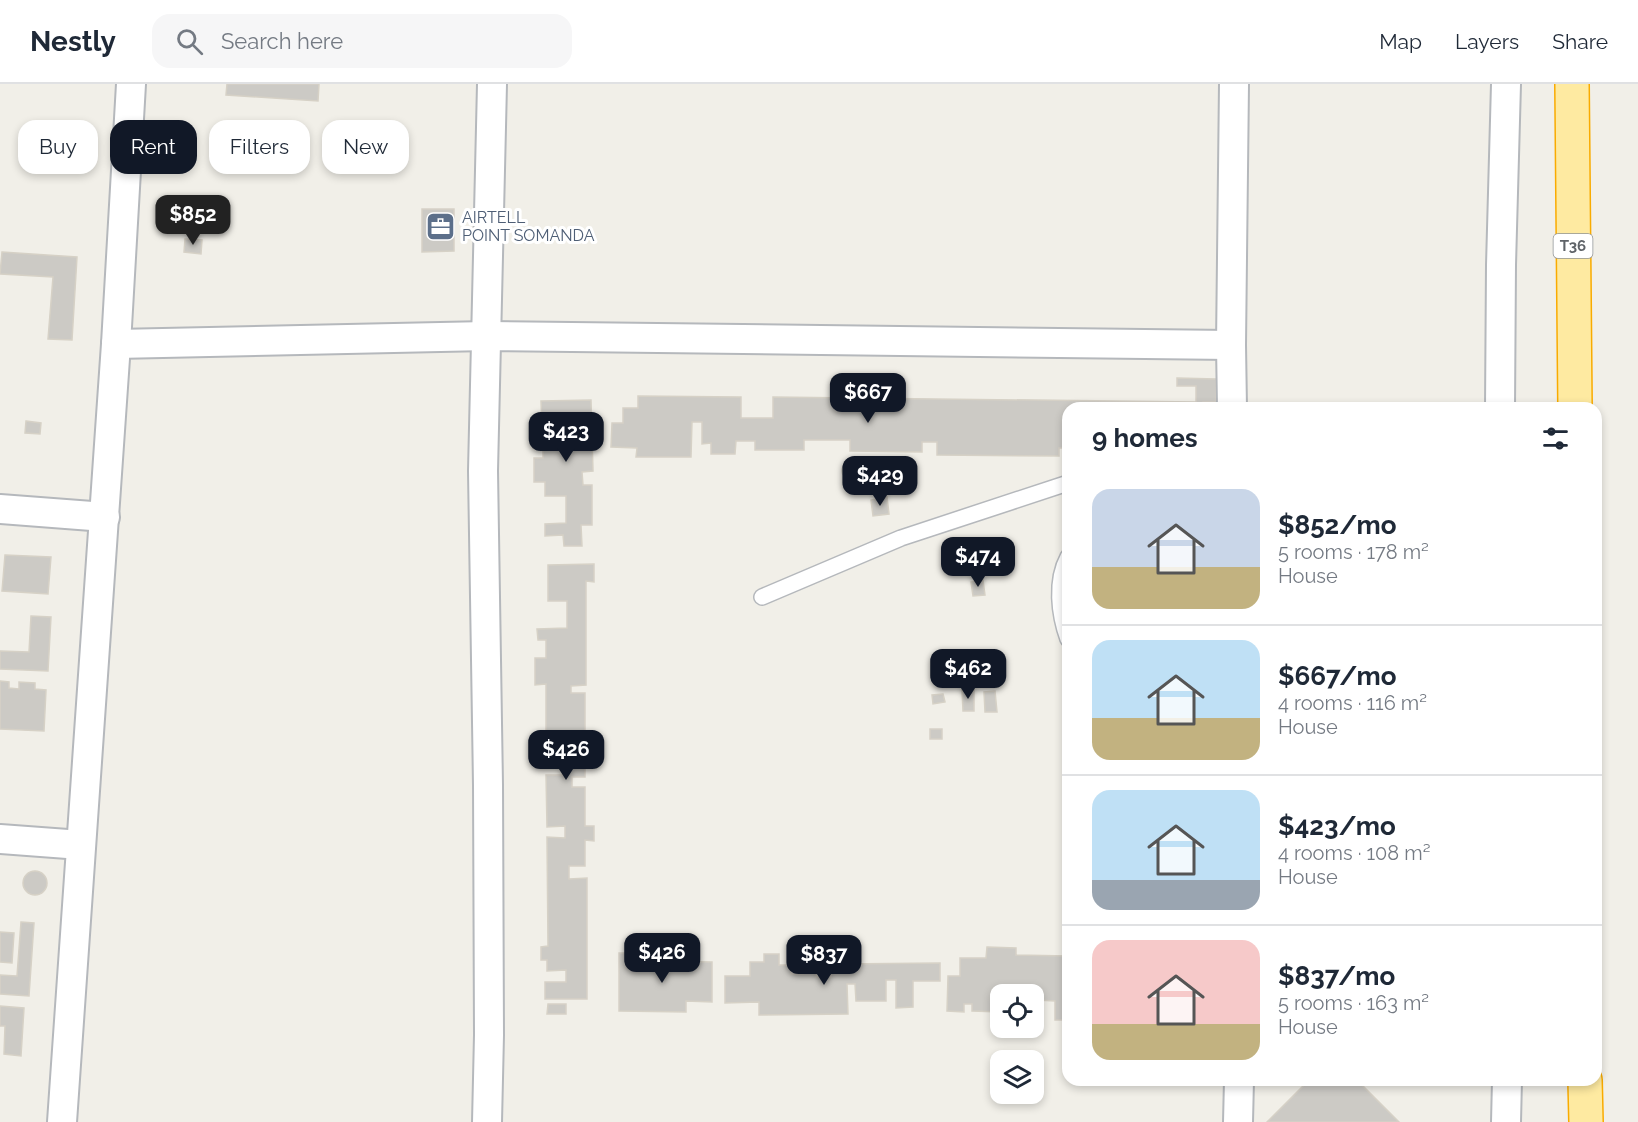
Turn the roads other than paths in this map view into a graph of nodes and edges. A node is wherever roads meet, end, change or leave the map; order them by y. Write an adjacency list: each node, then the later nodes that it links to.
1 (131, 84): 7 (street)
2 (492, 84): 6 (street)
3 (1234, 84): 8 (street)
4 (1506, 84): 10 (street)
5 (1572, 84): 11 (highway, T36)
6 (487, 336): 7 (street); 8 (street); 24 (street)
7 (117, 344): 14 (street)
8 (1231, 345): 9 (street)
9 (1233, 402)
10 (1500, 402)
11 (1575, 402)
12 (1062, 485): 16 (lane)
13 (0, 509): 14 (street)
14 (105, 517): 19 (street)
15 (1062, 576): 17 (lane)
16 (762, 597)
17 (1062, 615)
18 (0, 839): 19 (street)
19 (81, 845): 23 (street)
20 (1239, 1086): 25 (street)
21 (1507, 1086): 26 (street)
22 (1585, 1086): 27 (highway)
23 (63, 1122)
24 (487, 1122)
25 (1238, 1122)
26 (1506, 1122)
27 (1586, 1122)

